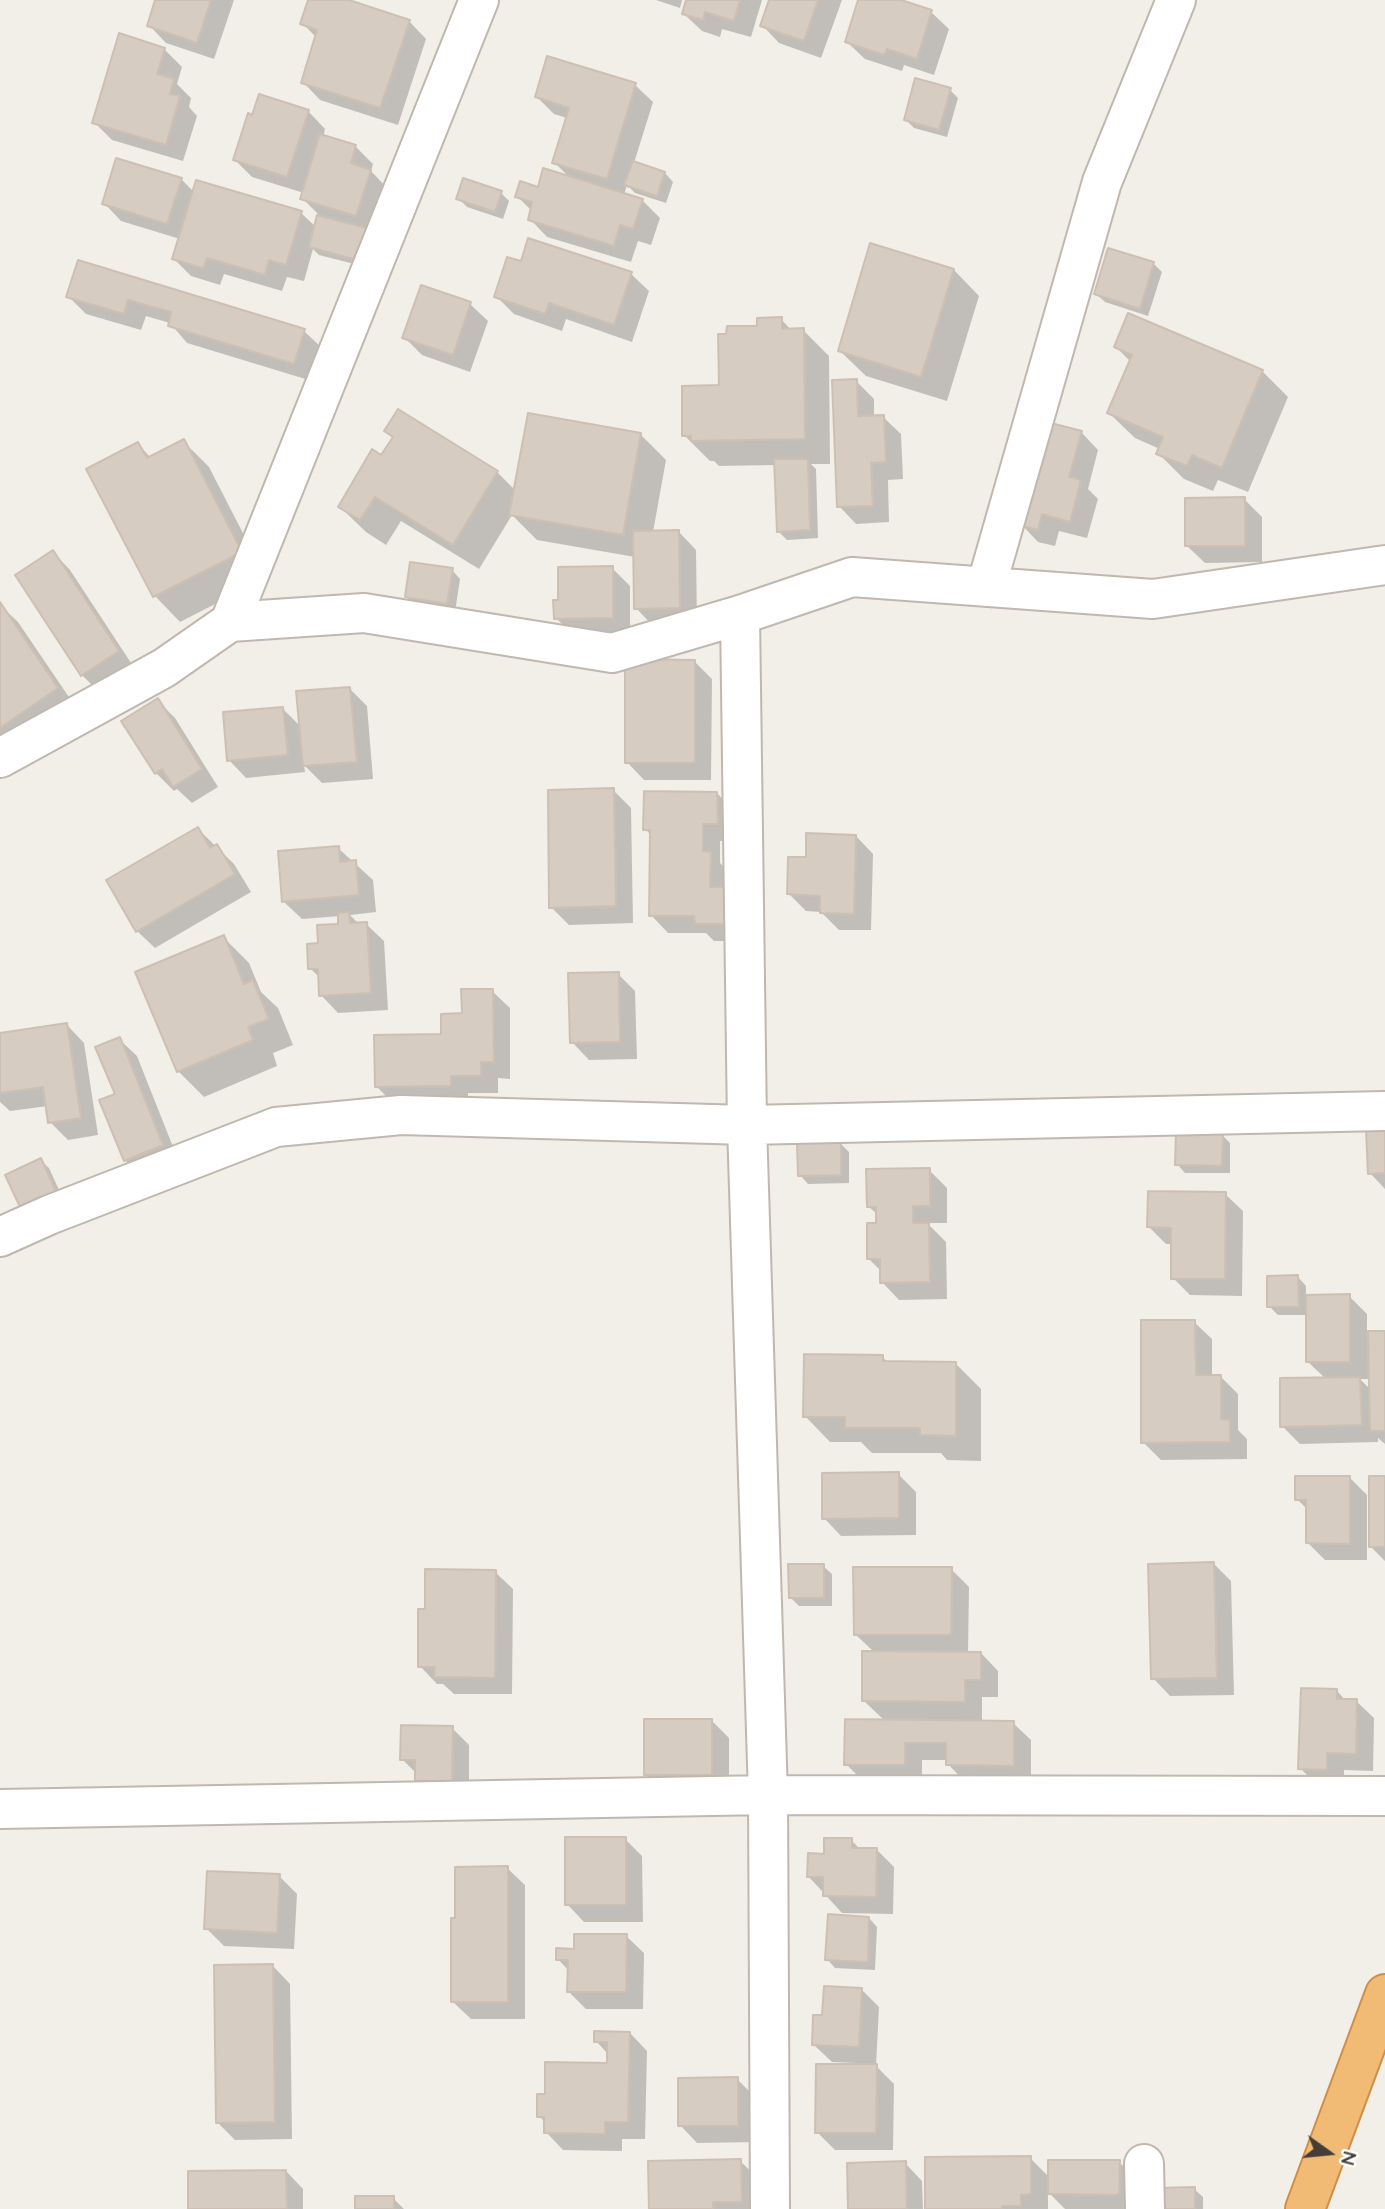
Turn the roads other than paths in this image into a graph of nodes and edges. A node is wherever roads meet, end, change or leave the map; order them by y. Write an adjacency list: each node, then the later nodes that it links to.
1 (1176, 0): 4 (street)
2 (473, 1): 6 (street)
3 (1385, 565): 4 (street)
4 (986, 587): 5 (street)
5 (740, 615): 6 (street); 9 (street)
6 (230, 622): 7 (street)
7 (0, 758)
8 (1385, 1111): 9 (street)
9 (747, 1125): 10 (street); 11 (street)
10 (0, 1237)
11 (768, 1795): 12 (street); 13 (street); 16 (street)
12 (1385, 1796)
13 (0, 1809)
14 (1385, 1994): 18 (highway)
15 (1144, 2164): 17 (street)
16 (770, 2209)
17 (1145, 2209)
18 (1304, 2209)

